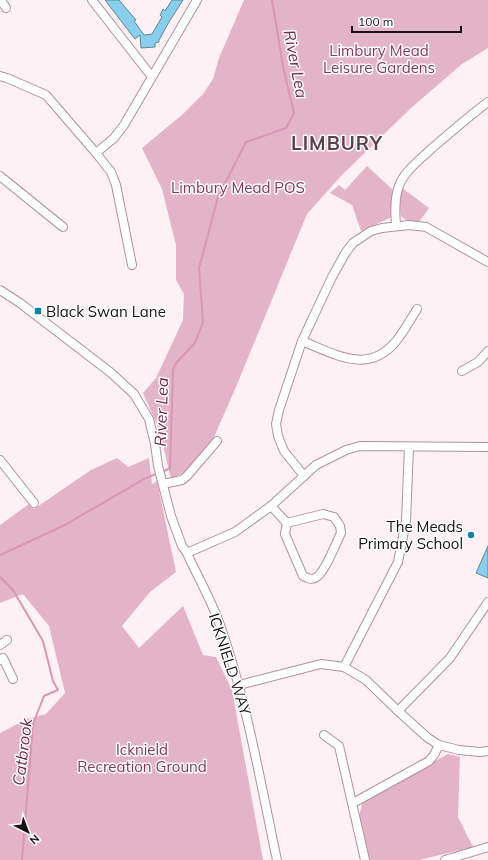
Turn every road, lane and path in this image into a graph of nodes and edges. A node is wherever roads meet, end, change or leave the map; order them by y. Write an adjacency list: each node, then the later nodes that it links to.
1 (1, 0): 4 (street)
2 (92, 0): 6 (street)
3 (197, 0): 6 (street)
4 (6, 8)
5 (0, 76): 8 (street)
6 (152, 77): 8 (street)
7 (488, 102): 10 (street)
8 (96, 153): 13 (street)
9 (0, 176): 11 (street)
10 (396, 225): 12 (street); 16 (street)
11 (63, 227)
12 (487, 259)
13 (132, 265)
14 (0, 290): 24 (street, ICKNIELD WAY)
15 (417, 309): 16 (street)
16 (302, 341): 23 (street)
17 (488, 351): 18 (street)
18 (462, 371)
19 (217, 441): 24 (street)
20 (410, 447): 21 (street); 23 (street); 33 (street)
21 (488, 447)
22 (0, 460): 25 (street)
23 (304, 476): 26 (street)
24 (163, 484): 28 (street, ICKNIELD WAY)
25 (34, 503)
26 (271, 506): 27 (street); 28 (street)
27 (287, 523): 27 (street)
28 (187, 553): 35 (street, ICKNIELD WAY)
29 (488, 602): 36 (street)
30 (7, 640): 31 (street)
31 (0, 645)
32 (1, 657): 34 (street)
33 (344, 668): 35 (street); 36 (street)
34 (13, 679)
35 (239, 685): 42 (street, ICKNIELD WAY)
36 (398, 712): 38 (street)
37 (324, 735): 40 (street)
38 (438, 745): 39 (street); 40 (street)
39 (488, 751)
40 (353, 803): 43 (street)
41 (488, 847): 44 (street)
42 (277, 860)
43 (365, 860)
44 (445, 860)

